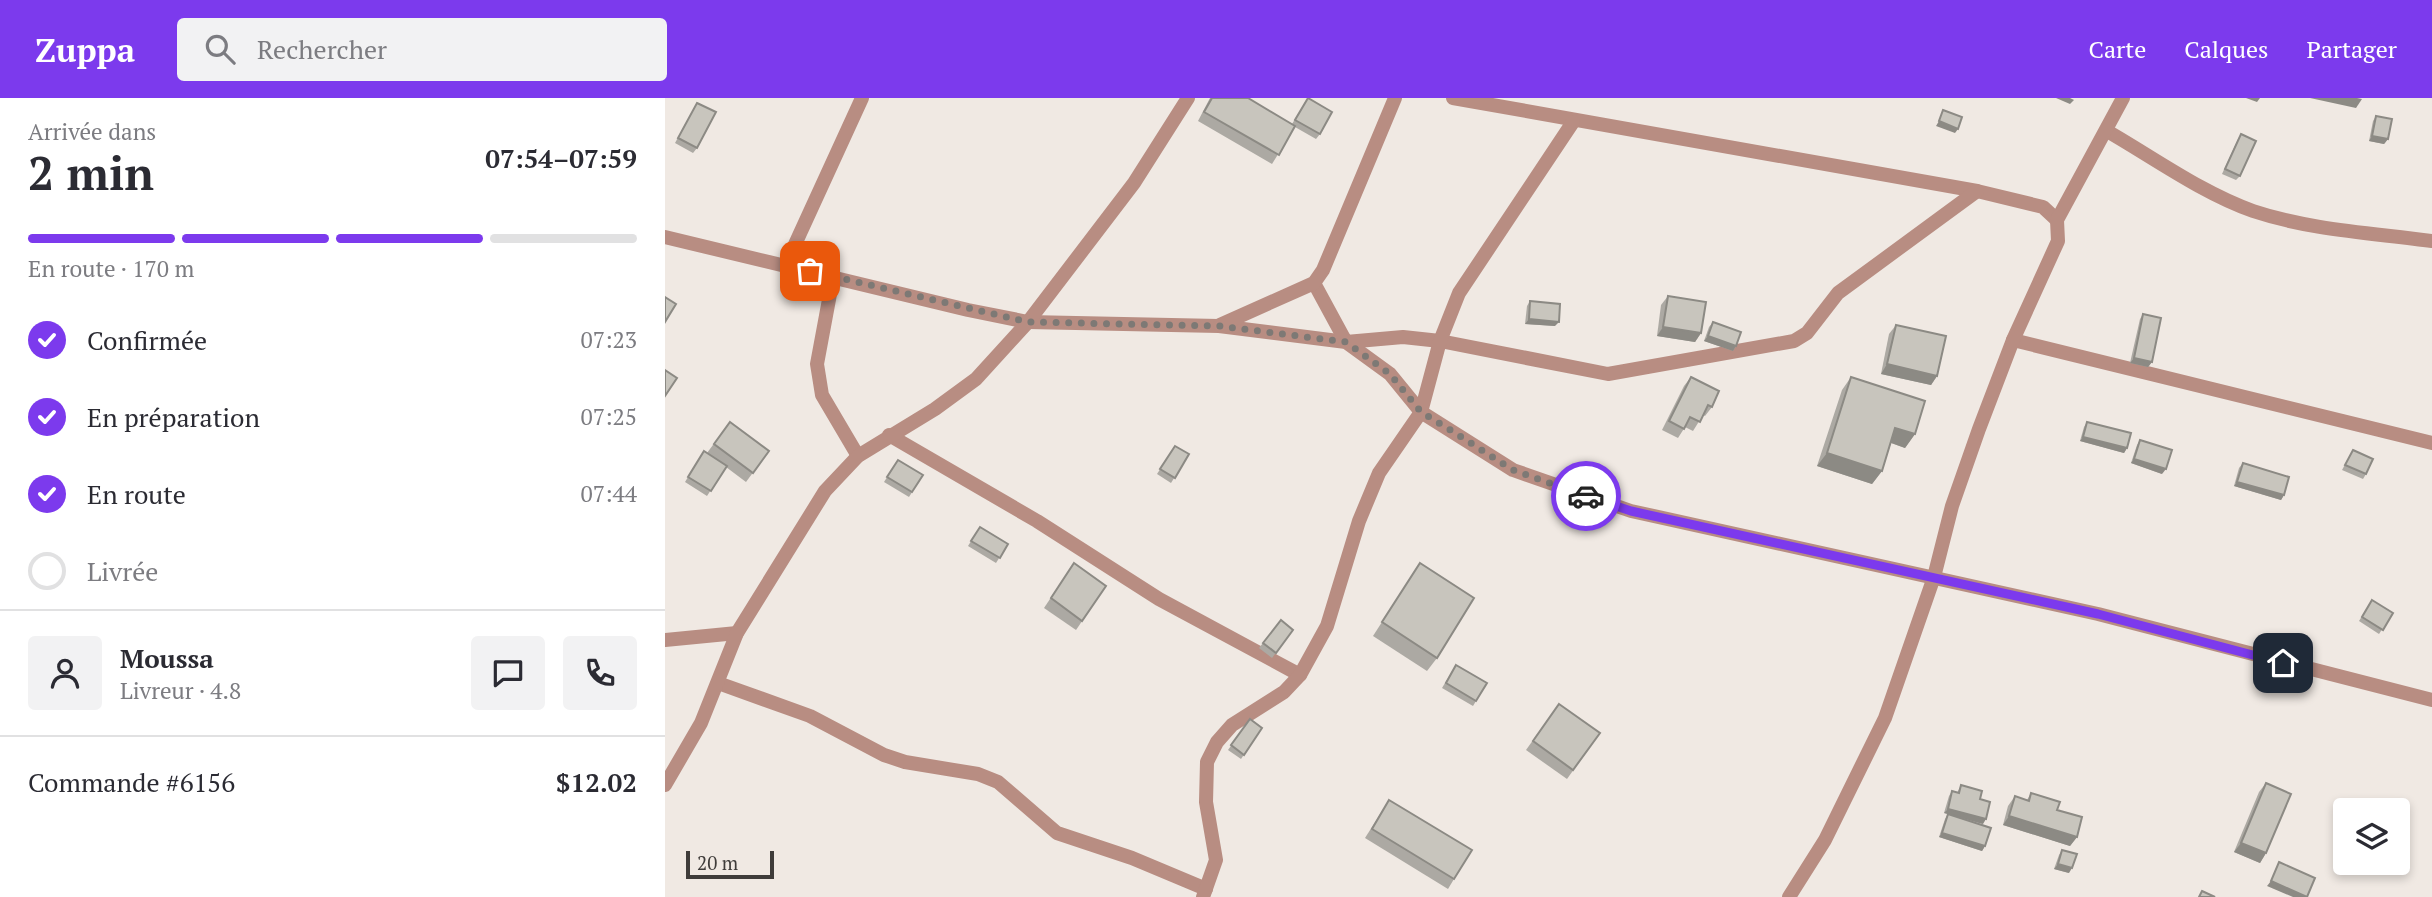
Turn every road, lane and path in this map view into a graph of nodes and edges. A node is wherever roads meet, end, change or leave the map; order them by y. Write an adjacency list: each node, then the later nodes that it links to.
1 (863, 98): 12 (street)
2 (1188, 98): 15 (street)
3 (1395, 98): 14 (street)
4 (1453, 98): 6 (street)
5 (2123, 98): 7 (street)
6 (1573, 122): 8 (street); 18 (street)
7 (2107, 131): 9 (street); 11 (street)
8 (1977, 191): 9 (street); 18 (street)
9 (2057, 220): 17 (street)
10 (665, 237): 12 (street)
11 (2432, 241)
12 (786, 264): 13 (street)
13 (833, 278): 15 (street); 23 (street)
14 (1314, 283): 16 (street); 19 (street)
15 (1028, 322): 16 (street); 21 (street)
16 (1219, 326): 19 (street)
17 (2013, 340): 22 (street); 24 (street)
18 (1440, 341): 19 (street); 20 (street)
19 (1346, 342): 20 (street)
20 (1421, 412): 24 (street); 27 (street)
21 (889, 435): 23 (street); 27 (street)
22 (2432, 443)
23 (858, 456): 25 (street)
24 (1934, 577): 29 (street); 32 (street)
25 (737, 633): 26 (street); 28 (street)
26 (665, 640)
27 (1300, 675): 31 (street)
28 (718, 683): 30 (street); 31 (street)
29 (2432, 700)
30 (665, 785)
31 (1205, 893)
32 (1789, 897)

